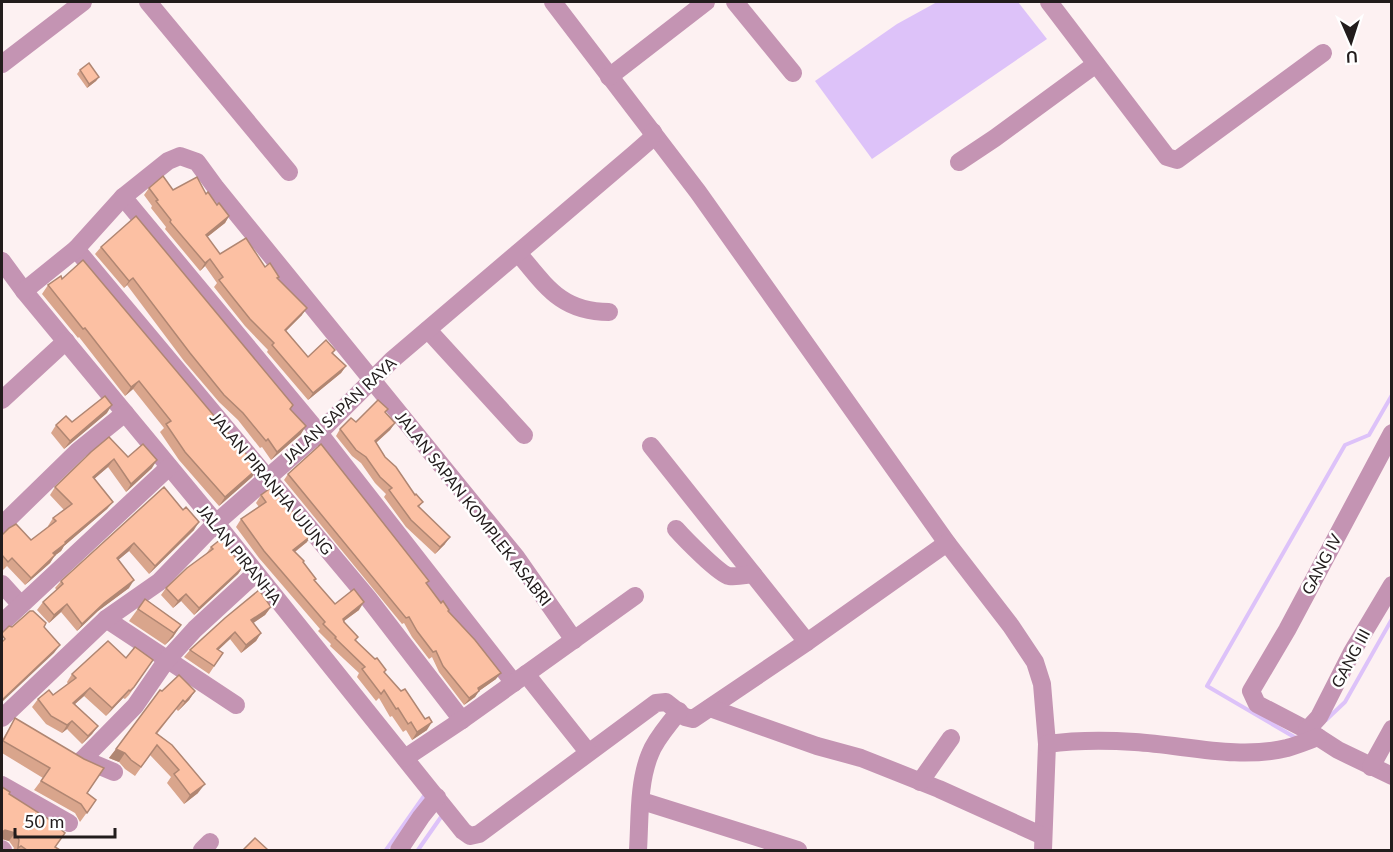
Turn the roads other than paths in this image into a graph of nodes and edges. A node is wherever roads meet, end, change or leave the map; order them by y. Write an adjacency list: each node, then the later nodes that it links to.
1 (83, 2): 8 (street)
2 (148, 2): 14 (street)
3 (553, 2): 11 (street)
4 (706, 2): 11 (street)
5 (735, 2): 10 (street)
6 (1049, 2): 9 (street)
7 (1323, 53): 9 (street)
8 (2, 64)
9 (1096, 64): 13 (street)
10 (793, 73)
11 (609, 77): 12 (street)
12 (653, 132): 17 (street, JALAN SAPAN RAYA); 35 (street)
13 (959, 162)
14 (289, 172)
15 (123, 196): 16 (street, JALAN SAPAN KOMPLEK ASABRI); 23 (street, JALAN SAPAN KOMPLEK ASABRI); 26 (street)
16 (76, 249): 19 (street, JALAN SAPAN KOMPLEK ASABRI); 31 (street, JALAN PIRANHA UJUNG)
17 (518, 253): 20 (street); 21 (street, JALAN SAPAN RAYA)
18 (2, 261): 19 (street, JALAN PIRANHA)
19 (24, 291): 22 (street, JALAN PIRANHA)
20 (609, 312)
21 (428, 330): 23 (street, JALAN SAPAN RAYA); 28 (street)
22 (66, 341): 24 (street); 25 (street, JALAN PIRANHA)
23 (371, 378): 26 (street, JALAN SAPAN RAYA); 44 (street, JALAN SAPAN KOMPLEK ASABRI)
24 (2, 400)
25 (125, 413): 30 (street, JALAN PIRANHA); 33 (street)
26 (319, 433): 31 (street, JALAN SAPAN RAYA); 47 (street)
27 (1392, 433): 55 (street, GANG IV)
28 (524, 435)
29 (651, 446): 37 (street)
30 (169, 467): 32 (street, JALAN PIRANHA); 41 (street)
31 (267, 477): 32 (street, JALAN SAPAN RAYA); 52 (street, JALAN PIRANHA UJUNG)
32 (216, 522): 36 (street, JALAN PIRANHA); 42 (street, JALAN SAPAN RAYA)
33 (2, 525)
34 (676, 529): 37 (street)
35 (947, 543): 45 (street); 57 (street)
36 (256, 573): 46 (street); 60 (street, JALAN PIRANHA)
37 (753, 574): 45 (street)
38 (2, 584): 41 (street)
39 (1392, 585): 55 (street, GANG III)
40 (635, 596): 44 (street)
41 (21, 605): 43 (street)
42 (106, 619): 46 (street); 51 (street, JALAN SAPAN RAYA)
43 (2, 622)
44 (574, 640): 47 (street)
45 (807, 642): 49 (street)
46 (166, 661): 48 (street); 61 (street)
47 (520, 679): 52 (street); 59 (street)
48 (236, 705)
49 (710, 708): 50 (street); 65 (street)
50 (679, 711): 59 (street, JALAN PIRANHA); 68 (street)
51 (4, 715): 53 (street)
52 (462, 720): 60 (street)
53 (26, 725)
54 (1392, 729): 62 (street)
55 (1313, 734): 57 (street); 62 (street)
56 (951, 738): 65 (street)
57 (1047, 744): 70 (street)
58 (64, 748): 61 (street)
59 (588, 752): 67 (street, JALAN PIRANHA)
60 (405, 758): 67 (street, JALAN PIRANHA)
61 (83, 759): 63 (street)
62 (1371, 767): 64 (street)
63 (114, 772)
64 (1392, 776)
65 (920, 782): 70 (street)
66 (2, 785): 69 (street)
67 (437, 797): 72 (street)
68 (642, 801): 71 (street); 73 (street)
69 (69, 823)
70 (1043, 843)
71 (786, 849)
72 (399, 850)
73 (638, 850)

